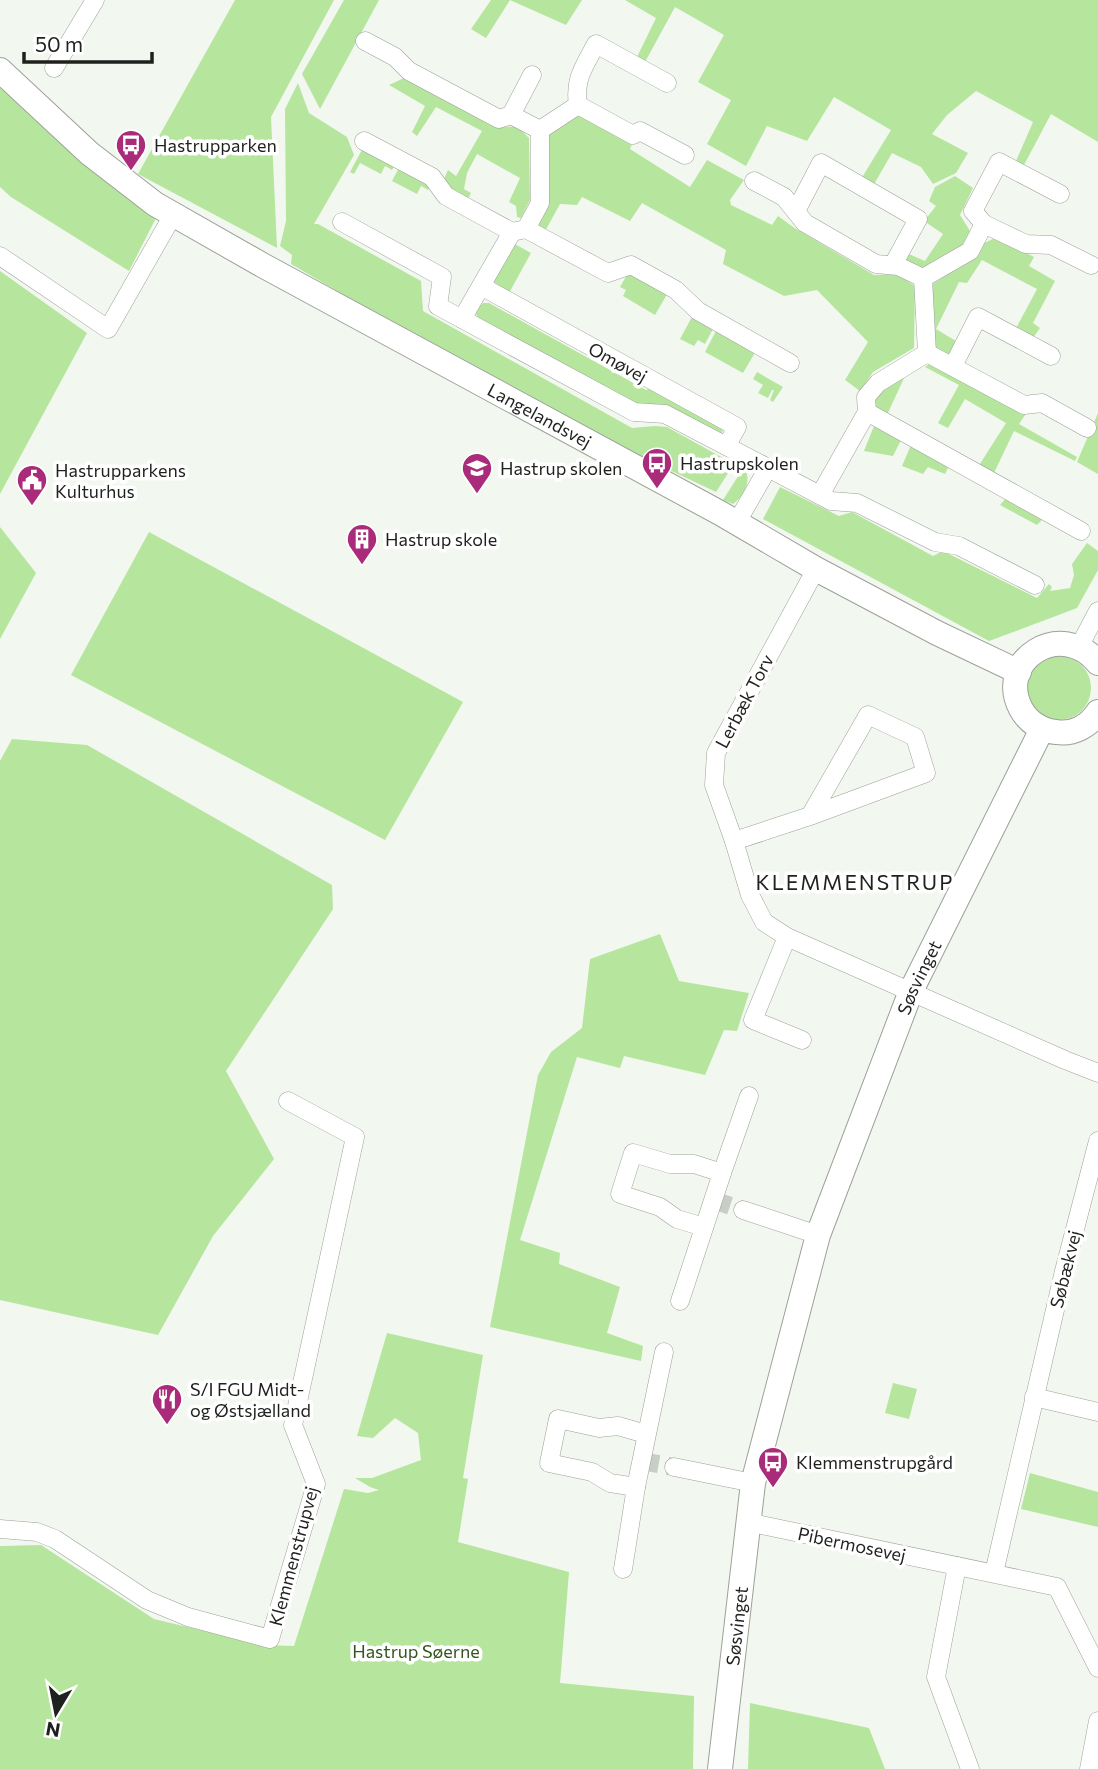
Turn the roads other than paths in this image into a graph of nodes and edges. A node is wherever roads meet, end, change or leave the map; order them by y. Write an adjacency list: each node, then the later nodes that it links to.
1 (95, 0): 3 (street)
2 (365, 41): 8 (street)
3 (54, 68)
4 (0, 70): 15 (street, Langelandsvej)
5 (532, 75): 8 (street)
6 (667, 83): 7 (street)
7 (578, 106): 9 (street); 11 (street)
8 (511, 115): 9 (street)
9 (540, 130): 18 (street)
10 (364, 141): 18 (street)
11 (685, 155)
12 (754, 181): 14 (street)
13 (1060, 194): 17 (street)
14 (796, 211): 20 (street); 20 (street)
15 (173, 215): 19 (street); 34 (street, Langelandsvej)
16 (342, 222): 24 (street, Omøvej)
17 (984, 224): 21 (street); 22 (street)
18 (519, 231): 23 (street); 27 (street)
19 (0, 256)
20 (892, 265): 22 (street)
21 (1091, 265)
22 (923, 278): 25 (street)
23 (481, 286): 24 (street); 31 (street, Omøvej)
24 (462, 319): 31 (street, Omøvej)
25 (927, 353): 28 (street); 29 (street)
26 (1051, 356): 28 (street)
27 (790, 363)
28 (953, 366): 30 (street)
29 (867, 412): 33 (street); 35 (street)
30 (1087, 428)
31 (727, 445): 32 (street, Omøvej)
32 (768, 468): 33 (street, Omøvej); 34 (street)
33 (820, 495): 37 (street, Omøvej)
34 (737, 522): 36 (street, Langelandsvej)
35 (1081, 531)
36 (816, 569): 40 (street, Langelandsvej); 44 (street, Lerbæk Torv)
37 (1035, 585)
38 (1098, 611): 39 (street)
39 (1089, 655): 40 (street)
40 (1019, 672): 42 (street)
41 (1098, 712): 42 (street)
42 (1042, 729): 46 (street, Søsvinget)
43 (810, 816): 43 (street); 44 (street)
44 (734, 841): 45 (street, Lerbæk Torv)
45 (787, 937): 46 (street, Lerbæk Torv); 47 (street)
46 (911, 991): 48 (street); 55 (street, Søsvinget)
47 (802, 1040)
48 (1098, 1073)
49 (749, 1096): 52 (street)
50 (288, 1101): 65 (street, Klemmenstrupvej)
51 (1098, 1141): 58 (street, Søbækvej)
52 (722, 1173): 54 (street); 54 (street)
53 (743, 1210): 55 (street)
54 (704, 1227): 56 (street)
55 (818, 1235): 62 (street, Søsvinget)
56 (680, 1301)
57 (664, 1352): 60 (street)
58 (1034, 1397): 59 (street); 68 (street, Søbækvej)
59 (1098, 1412)
60 (646, 1434): 63 (street); 63 (street)
61 (674, 1467): 62 (street)
62 (753, 1483): 64 (street, Søsvinget)
63 (636, 1487): 67 (street)
64 (747, 1522): 66 (street, Pibermosevej); 71 (street, Søsvinget)
65 (0, 1529)
66 (957, 1566): 68 (street, Pibermosevej); 72 (street)
67 (624, 1569)
68 (994, 1573): 69 (street, Pibermosevej)
69 (1098, 1668)
70 (1098, 1721): 73 (street)
71 (720, 1769)
72 (970, 1769)
73 (1088, 1769)

